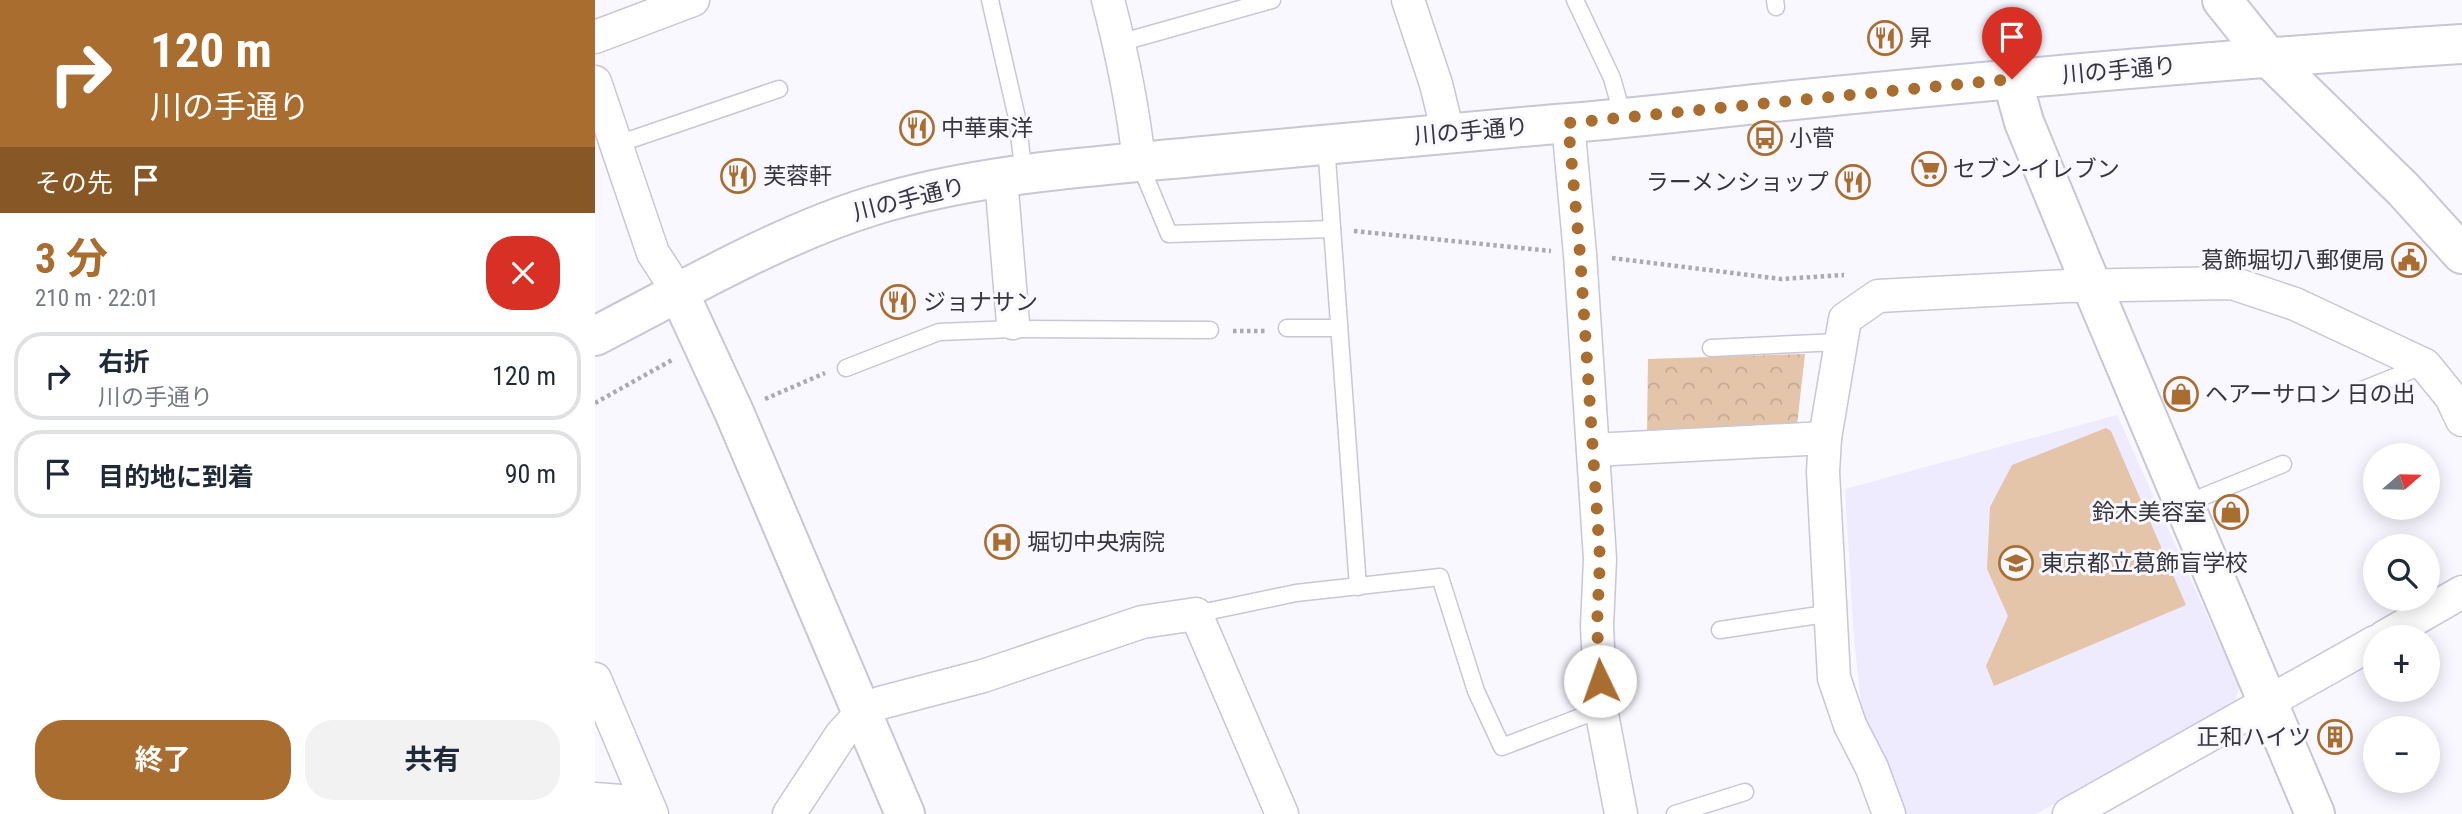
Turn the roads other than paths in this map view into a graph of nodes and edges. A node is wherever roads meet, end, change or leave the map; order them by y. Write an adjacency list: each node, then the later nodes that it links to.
1 (693, 0): 8 (street)
2 (990, 0): 21 (lane)
3 (1108, 0): 9 (street)
4 (1272, 0): 9 (lane)
5 (1408, 0): 17 (street)
6 (1575, 0): 15 (lane)
7 (2222, 0): 11 (main road)
8 (595, 37)
9 (1119, 43): 20 (street)
10 (2462, 44): 11 (main road, 川の手通り)
11 (2267, 56): 12 (main road, 川の手通り); 23 (main road)
12 (2012, 79): 15 (main road, 川の手通り); 24 (main road)
13 (595, 82): 19 (street)
14 (779, 89): 19 (lane)
15 (1623, 117): 16 (main road, 川の手通り)
16 (1568, 123): 17 (main road, 川の手通り); 38 (street)
17 (1448, 133): 18 (main road, 川の手通り)
18 (1326, 144): 20 (main road, 川の手通り); 22 (lane)
19 (615, 145): 25 (street)
20 (1139, 162): 21 (main road, 川の手通り); 22 (lane)
21 (1012, 176): 25 (main road, 川の手通り); 26 (street)
22 (1332, 229): 28 (lane)
23 (2462, 254)
24 (2091, 286): 31 (street); 33 (street); 40 (main road)
25 (679, 293): 30 (main road, 川の手通り); 51 (main road)
26 (1013, 326): 29 (lane); 34 (lane)
27 (1287, 328): 28 (lane)
28 (1339, 328): 41 (lane)
29 (1210, 330)
30 (595, 336)
31 (1839, 342): 32 (lane); 37 (street)
32 (1711, 348)
33 (2425, 365): 35 (lane); 36 (street)
34 (846, 368)
35 (2359, 391)
36 (2462, 420)
37 (1825, 438): 38 (street); 43 (street)
38 (1593, 450): 50 (street)
39 (2283, 464): 40 (lane)
40 (2185, 504): 49 (main road)
41 (1358, 586): 44 (lane); 50 (lane)
42 (2462, 592): 45 (street)
43 (1832, 613): 46 (lane); 60 (street)
44 (1196, 614): 51 (street); 55 (street)
45 (2405, 625)
46 (1720, 630)
47 (2363, 649): 49 (street)
48 (595, 679): 54 (street)
49 (2268, 704): 61 (street); 62 (main road)
50 (1601, 709): 58 (street)
51 (862, 712): 56 (street); 57 (main road)
52 (1745, 792): 59 (lane)
53 (595, 799): 54 (street)
54 (649, 808)
55 (1279, 813)
56 (789, 814)
57 (905, 814)
58 (1621, 814)
59 (1675, 814)
60 (1889, 814)
61 (2069, 814)
62 (2315, 814)

